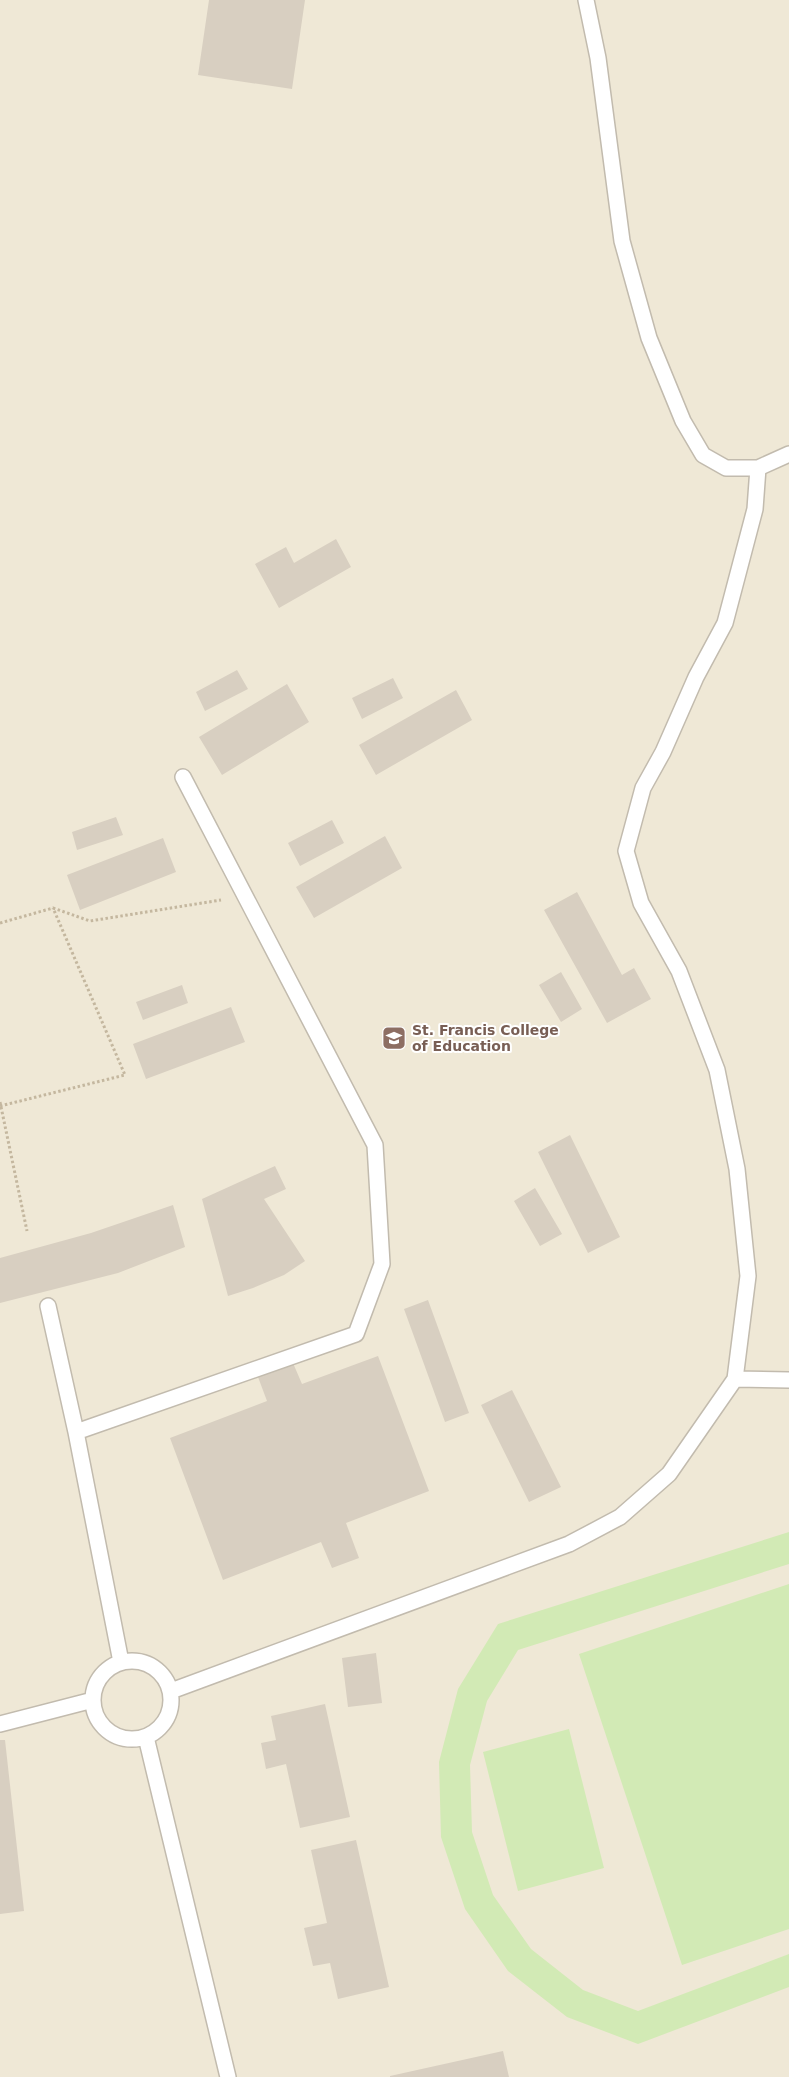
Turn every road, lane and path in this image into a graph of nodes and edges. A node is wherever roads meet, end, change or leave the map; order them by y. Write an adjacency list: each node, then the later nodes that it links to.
1 (586, 0): 3 (lane)
2 (789, 454): 3 (lane)
3 (758, 468): 11 (lane)
4 (183, 777): 5 (lane)
5 (245, 896): 6 (path); 13 (lane)
6 (53, 908): 7 (path); 8 (path)
7 (0, 923)
8 (0, 1104): 9 (path)
9 (26, 1230)
10 (48, 1306): 13 (lane)
11 (735, 1379): 12 (lane); 15 (lane)
12 (789, 1380)
13 (76, 1432): 14 (lane)
14 (121, 1662): 15 (lane); 16 (lane)
15 (171, 1691): 18 (lane)
16 (93, 1700): 17 (lane); 18 (lane)
17 (0, 1724)
18 (146, 1737): 19 (lane)
19 (228, 2077)

